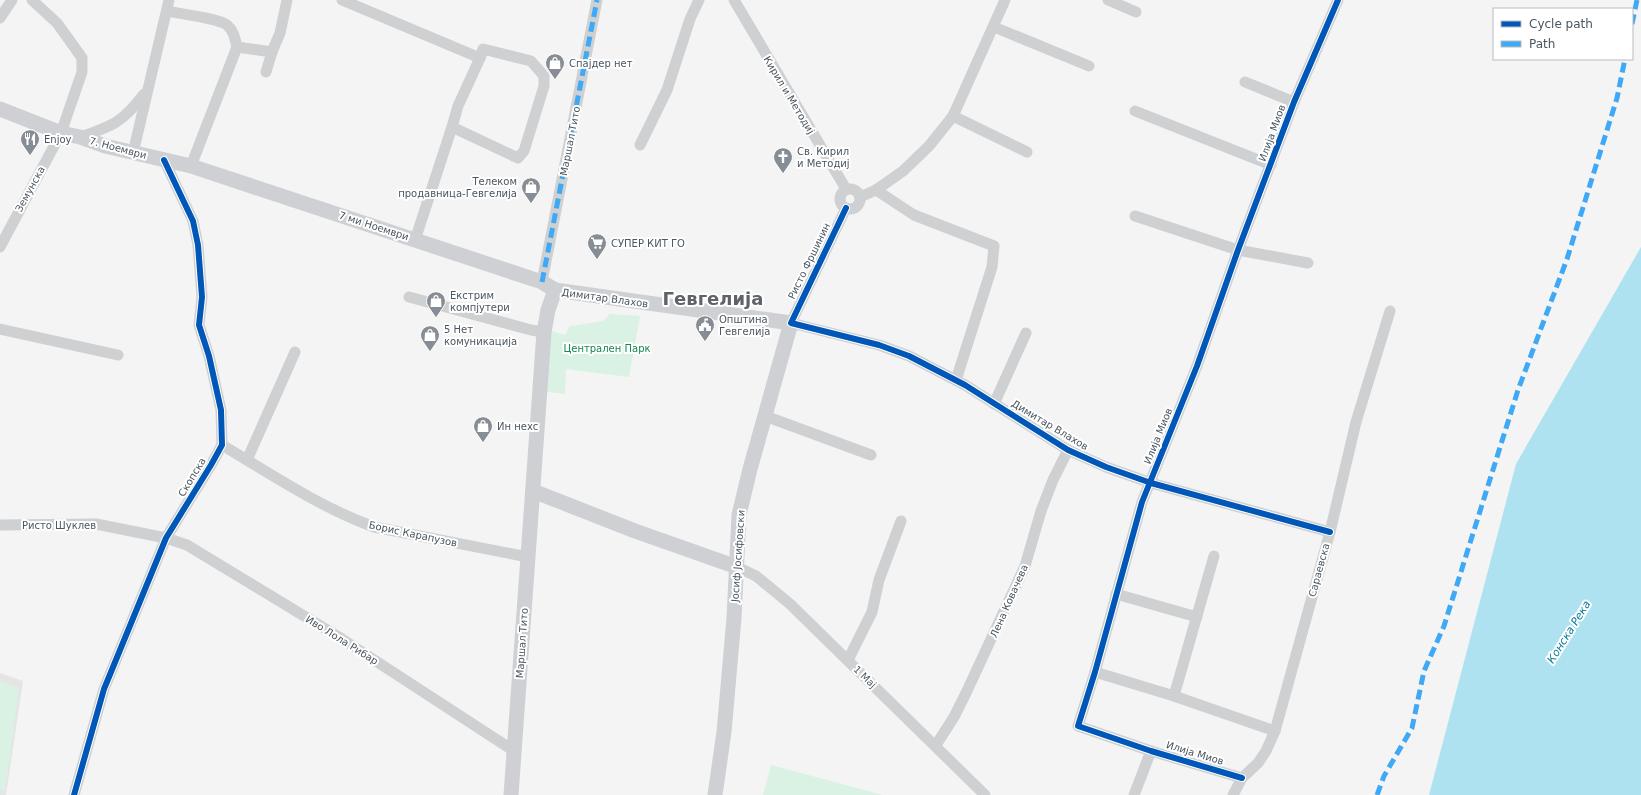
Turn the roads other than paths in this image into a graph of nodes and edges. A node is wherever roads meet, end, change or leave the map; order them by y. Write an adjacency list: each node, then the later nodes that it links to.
1 (12, 0): 14 (street)
2 (32, 0): 28 (street, Земунска)
3 (169, 0): 12 (street)
4 (287, 0): 17 (street)
5 (342, 0): 18 (street)
6 (597, 0): 45 (street, Маршал Тито)
7 (699, 0): 30 (street)
8 (734, 0): 36 (street, Кирил и Методиј)
9 (1005, 0): 15 (street)
10 (1108, 0): 13 (street)
11 (1338, 0): 23 (street, Илија Миов)
12 (167, 11): 16 (street); 22 (street)
13 (1136, 12)
14 (0, 18)
15 (994, 27): 19 (street); 26 (street)
16 (237, 48): 17 (street); 35 (street)
17 (272, 52): 20 (street)
18 (480, 58): 27 (street); 27 (street)
19 (1089, 66)
20 (266, 72)
21 (1245, 82): 23 (street)
22 (147, 90): 29 (street); 32 (street)
23 (1294, 102): 34 (street, Илија Миов)
24 (0, 109): 28 (main road, 7. Ноември)
25 (1135, 111): 34 (street)
26 (953, 116): 31 (street); 37 (street)
27 (452, 127): 41 (street)
28 (61, 133): 29 (main road, 7. Ноември); 42 (street, Земунска)
29 (80, 137): 32 (main road, 7. Ноември)
30 (640, 146)
31 (1027, 152)
32 (133, 153): 33 (main road, 7. Ноември)
33 (164, 160): 35 (main road, 7. Ноември); 58 (street, Скопска)
34 (1271, 165): 43 (street, Илија Миов)
35 (191, 166): 41 (main road, 7 ми Ноември)
36 (846, 190): 38 (street); 39 (street)
37 (876, 190): 38 (street); 55 (street)
38 (860, 197): 39 (street)
39 (846, 208): 49 (street, Ристо Фршинин)
40 (1135, 216): 43 (street)
41 (415, 240): 45 (main road, 7 ми Ноември)
42 (0, 246)
43 (1238, 250): 44 (street); 62 (street, Илија Миов)
44 (1308, 264)
45 (542, 282): 46 (main road, 7 ми Ноември)
46 (555, 290): 49 (main road, Димитар Влахов); 51 (main road, Маршал Тито)
47 (409, 297): 51 (street)
48 (1390, 311): 66 (street, Сараевска)
49 (791, 323): 55 (street, Димитар Влахов); 57 (main road, Јосиф Јосифовски)
50 (0, 329): 54 (street)
51 (544, 332): 63 (main road, Маршал Тито)
52 (1026, 333): 56 (street)
53 (295, 352): 61 (street)
54 (118, 355)
55 (956, 380): 56 (street, Димитар Влахов)
56 (994, 404): 59 (street, Димитар Влахов)
57 (765, 416): 60 (street); 70 (main road, Јосиф Јосифовски)
58 (222, 445): 61 (street, Борис Карапузов); 67 (street, Скопска)
59 (1068, 450): 62 (street, Димитар Влахов); 77 (street, Лена Ковачева)
60 (871, 455)
61 (247, 460): 69 (street, Борис Карапузов)
62 (1151, 483): 66 (street, Димитар Влахов); 71 (street, Илија Миов)
63 (533, 491): 69 (main road, Маршал Тито); 70 (main road)
64 (901, 521): 73 (street)
65 (0, 525): 67 (street, Ристо Шуклев)
66 (1330, 532): 76 (street, Сараевска)
67 (166, 538): 78 (street, Иво Лола Рибар); 81 (street, Скопска)
68 (1214, 556): 72 (street)
69 (528, 557): 78 (main road, Маршал Тито)
70 (737, 567): 73 (street, 1 Мај); 83 (main road, Јосиф Јосифовски)
71 (1116, 594): 72 (street); 74 (street, Илија Миов)
72 (1197, 617): 75 (street)
73 (848, 660): 77 (street, 1 Мај)
74 (1095, 672): 75 (street); 79 (street, Илија Миов)
75 (1174, 696): 76 (street)
76 (1275, 731): 80 (street, Сараевска)
77 (936, 745): 84 (street, 1 Мај)
78 (514, 751): 82 (main road, Маршал Тито)
79 (1151, 751): 80 (street, Илија Миов); 85 (street)
80 (1242, 778): 86 (street, Сараевска)
81 (74, 795)
82 (511, 795)
83 (715, 795)
84 (985, 795)
85 (1134, 795)
86 (1233, 795)

